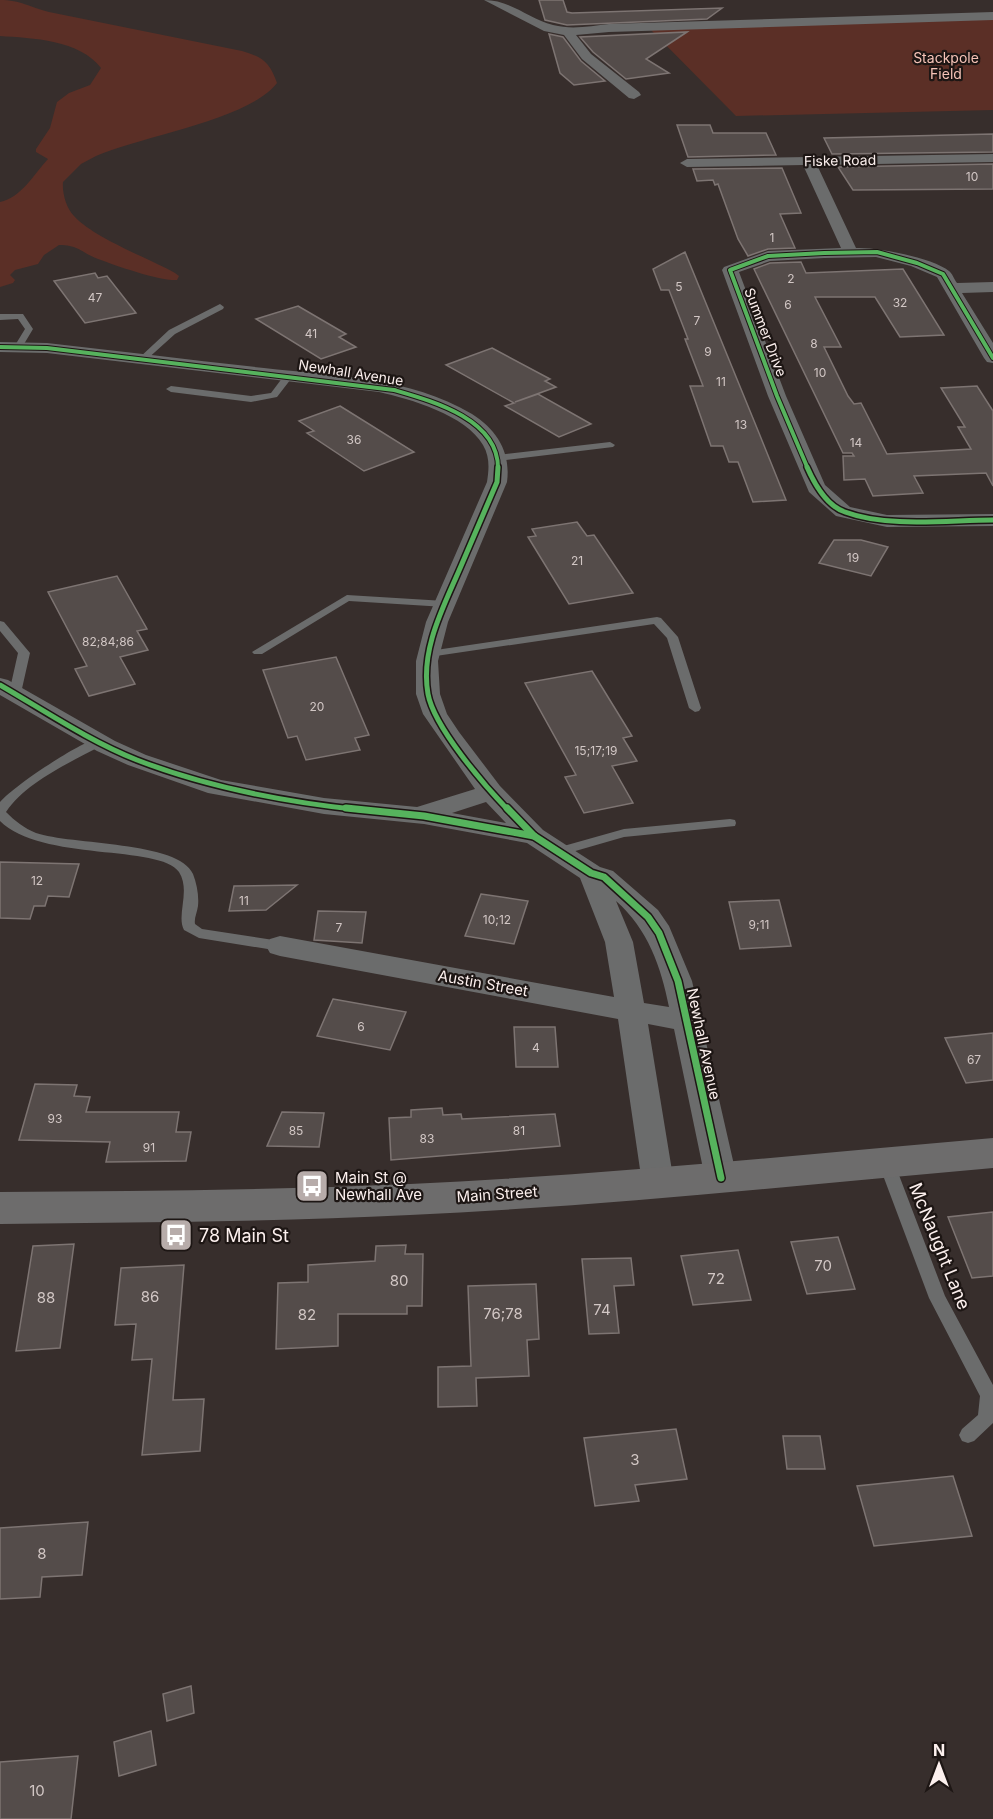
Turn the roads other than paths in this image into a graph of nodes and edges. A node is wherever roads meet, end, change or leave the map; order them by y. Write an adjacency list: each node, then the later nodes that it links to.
1 (490, 0): 3 (street)
2 (993, 16): 3 (street)
3 (568, 32): 4 (street)
4 (634, 95)
5 (993, 158): 6 (street, Fiske Road)
6 (808, 161): 7 (street, Fiske Road); 8 (street)
7 (687, 163)
8 (851, 253): 10 (street, Summer Drive); 20 (street, Summer Drive)
9 (993, 287): 10 (street)
10 (950, 288): 14 (street, Summer Drive)
11 (220, 307): 15 (lane)
12 (0, 317): 13 (lane)
13 (9, 347): 15 (street, Newhall Avenue)
14 (993, 358)
15 (142, 359): 16 (street, Newhall Avenue)
16 (289, 375): 17 (lane); 19 (street, Newhall Avenue)
17 (171, 388)
18 (610, 445): 19 (lane)
19 (498, 458): 21 (street, Newhall Avenue)
20 (993, 520)
21 (445, 604): 23 (lane); 24 (street, Newhall Avenue)
22 (0, 624): 25 (lane)
23 (258, 652)
24 (429, 654): 26 (lane); 28 (street, Newhall Avenue)
25 (7, 689): 27 (street, Newhall Avenue)
26 (695, 708)
27 (98, 742): 29 (lane); 30 (street, Newhall Avenue)
28 (491, 792): 30 (street, Newhall Avenue); 32 (street, Newhall Avenue)
29 (0, 813): 35 (lane)
30 (418, 815): 32 (street, Newhall Avenue)
31 (730, 823): 33 (lane)
32 (534, 836): 33 (street, Newhall Avenue)
33 (558, 852): 34 (street, Newhall Avenue)
34 (591, 873): 36 (street); 37 (street, Newhall Avenue)
35 (280, 946): 36 (street, Austin Street)
36 (631, 1010): 37 (street, Austin Street); 41 (street)
37 (686, 1021): 40 (street, Newhall Avenue)
38 (993, 1153): 39 (main road, Main Street)
39 (886, 1162): 40 (main road, Main Street); 43 (lane, McNaught Lane)
40 (721, 1178): 41 (main road, Main Street)
41 (657, 1183): 42 (main road, Main Street)
42 (2, 1214)
43 (968, 1435)

